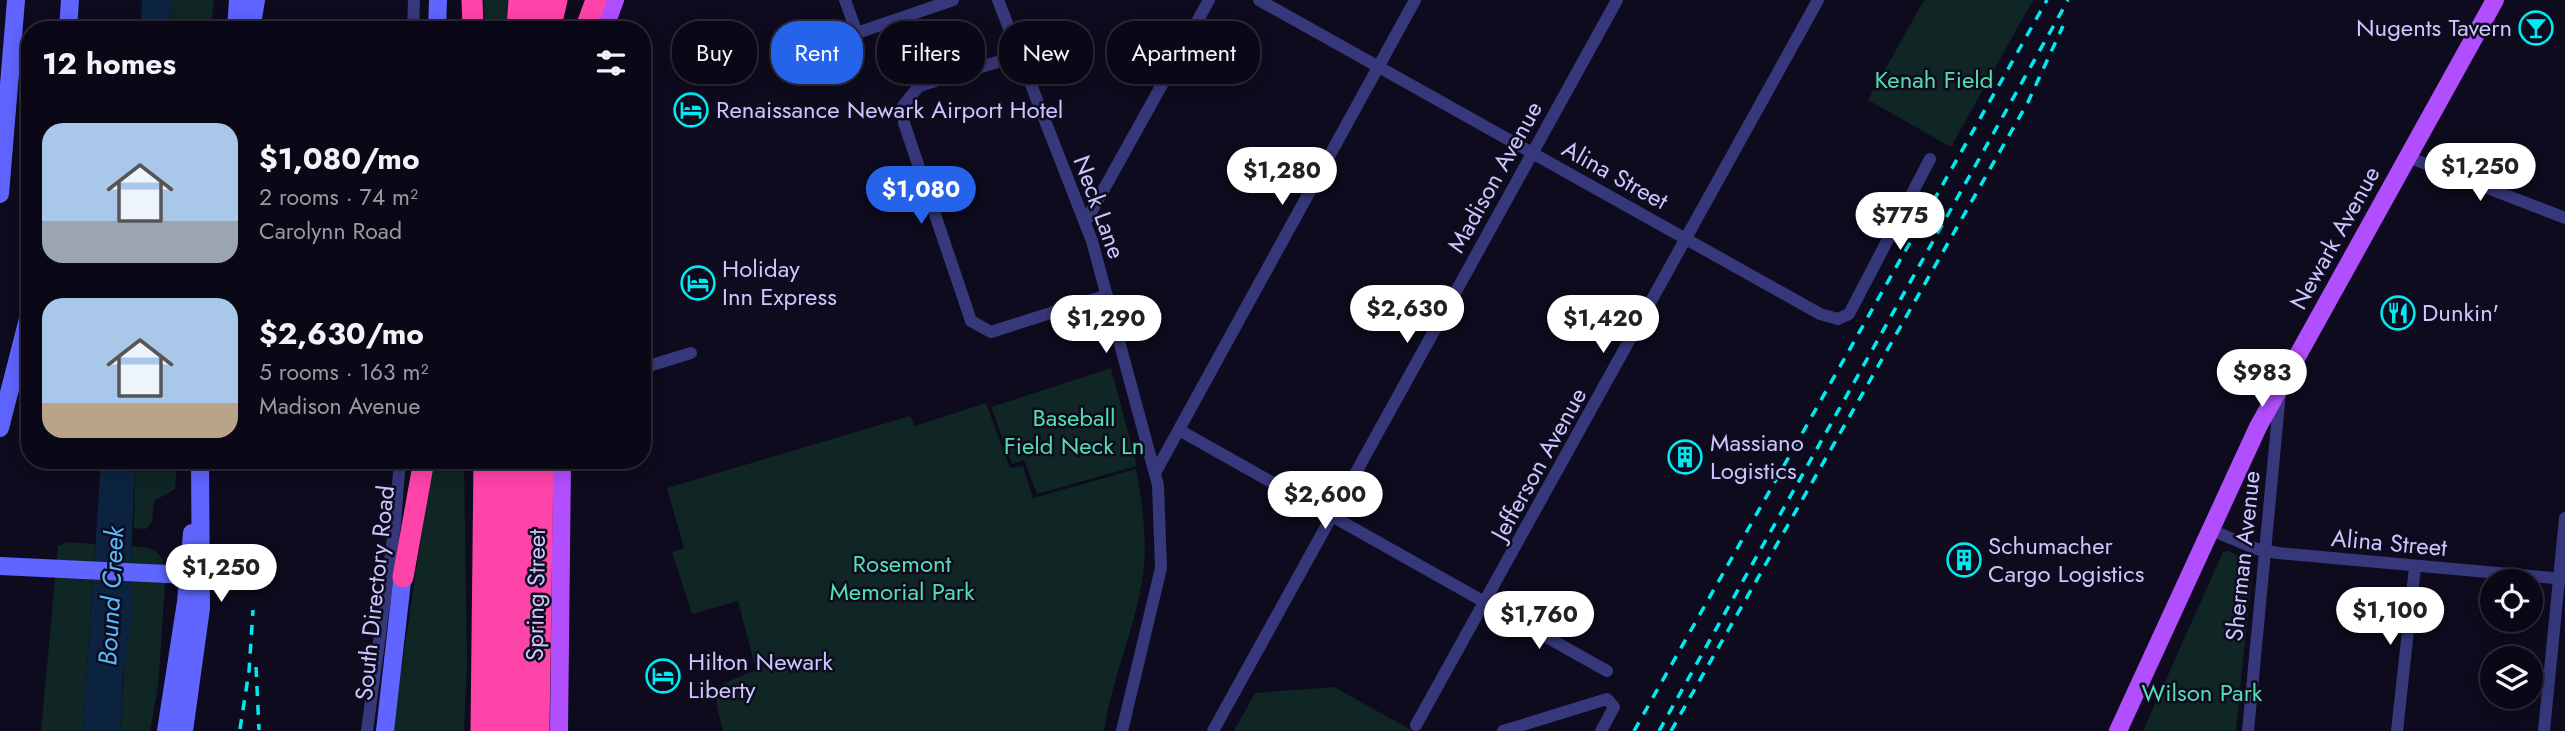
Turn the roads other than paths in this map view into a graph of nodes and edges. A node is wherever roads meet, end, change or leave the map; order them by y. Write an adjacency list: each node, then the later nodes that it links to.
1 (16, 0): 42 (street)
2 (70, 0): 23 (street)
3 (238, 0): 24 (street)
4 (256, 0): 25 (street)
5 (414, 0): 26 (street)
6 (438, 0): 27 (street)
7 (472, 0): 28 (highway)
8 (519, 0): 29 (highway)
9 (539, 0): 30 (highway)
10 (557, 0): 31 (highway)
11 (580, 0): 32 (highway)
12 (596, 0): 33 (highway)
13 (615, 0): 34 (main road)
14 (845, 0): 15 (street)
15 (953, 0)
16 (1209, 0): 44 (street)
17 (1259, 0): 37 (street, Alina Street)
18 (1415, 0): 37 (street)
19 (1617, 0): 39 (street, Madison Avenue)
20 (1818, 0): 45 (street, Jefferson Avenue)
21 (2495, 0): 40 (main road, Newark Avenue)
22 (1002, 3): 35 (street, Neck Lane)
23 (69, 21)
24 (237, 21)
25 (252, 21)
26 (413, 21)
27 (437, 21)
28 (473, 21)
29 (518, 21)
30 (538, 21)
31 (552, 21)
32 (576, 21)
33 (588, 21)
34 (607, 21)
35 (1008, 21)
36 (999, 61): 46 (street)
37 (1378, 67): 39 (street, Alina Street); 52 (street)
38 (1031, 84): 44 (street, Neck Lane)
39 (1532, 153): 45 (street, Alina Street); 64 (street, Madison Avenue)
40 (2408, 157): 43 (street); 50 (main road, Newark Avenue)
41 (1930, 159): 45 (street, Alina Street)
42 (0, 194)
43 (2565, 218)
44 (1086, 223): 46 (street, Neck Lane)
45 (1686, 239): 73 (street, Jefferson Avenue)
46 (1107, 295): 63 (street, Neck Lane)
47 (21, 345): 51 (street)
48 (691, 352): 49 (street)
49 (651, 365)
50 (2281, 386): 66 (main road, Newark Avenue); 67 (street, Sherman Avenue)
51 (0, 428)
52 (1179, 430): 63 (street); 64 (street)
53 (200, 469): 70 (street)
54 (200, 469): 78 (street)
55 (399, 469): 71 (street)
56 (413, 469): 71 (street, South Directory Road)
57 (422, 469): 71 (highway)
58 (484, 469): 81 (highway)
59 (504, 469): 82 (highway)
60 (524, 469): 83 (highway)
61 (543, 469): 84 (highway)
62 (562, 469): 85 (main road, Spring Street)
63 (1155, 473): 76 (street, Neck Lane)
64 (1332, 516): 73 (street); 86 (street, Madison Avenue)
65 (2565, 518): 72 (street)
66 (2213, 531): 67 (street, Alina Street); 89 (main road, Newark Avenue)
67 (2265, 551): 69 (street, Alina Street); 90 (street, Sherman Avenue)
68 (0, 566): 70 (street)
69 (2416, 567): 72 (street, Alina Street); 91 (street)
70 (180, 574): 77 (street)
71 (395, 575): 79 (street); 80 (street, South Directory Road)
72 (2562, 579): 92 (street)
73 (1487, 603): 74 (street); 75 (street, Jefferson Avenue)
74 (1607, 671)
75 (1416, 725)
76 (1124, 726)
77 (166, 731)
78 (184, 731)
79 (367, 731)
80 (385, 731)
81 (481, 731)
82 (501, 731)
83 (520, 731)
84 (539, 731)
85 (559, 731)
86 (1213, 731)
87 (1503, 731): 88 (street)
88 (1601, 731)
89 (2118, 731)
90 (2248, 731)
91 (2398, 731)
92 (2544, 731)

